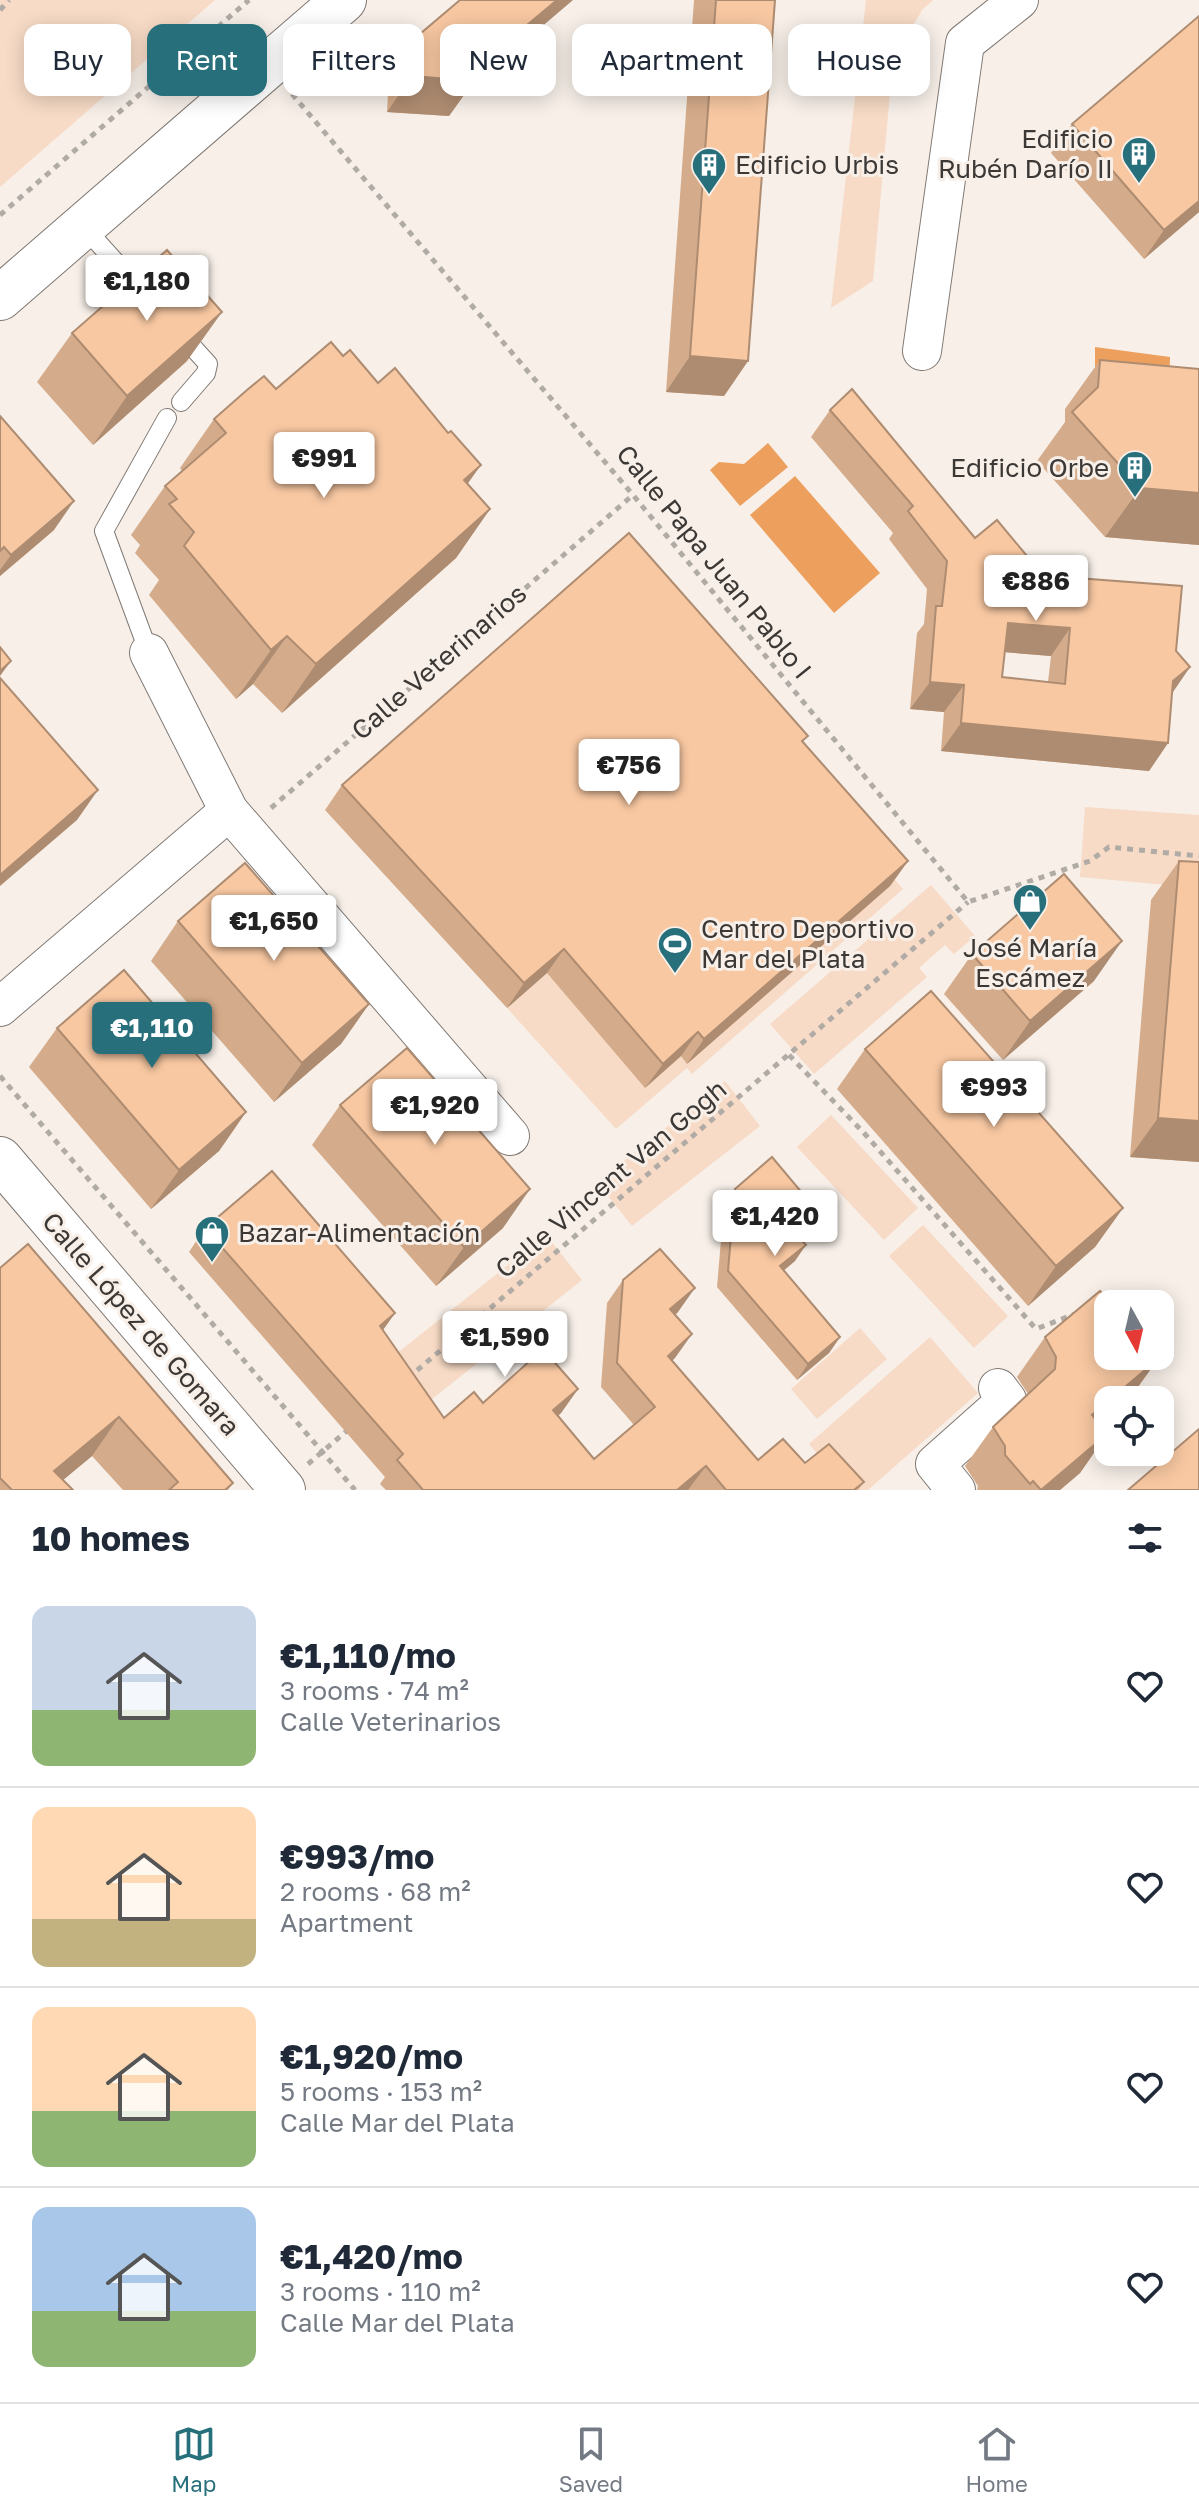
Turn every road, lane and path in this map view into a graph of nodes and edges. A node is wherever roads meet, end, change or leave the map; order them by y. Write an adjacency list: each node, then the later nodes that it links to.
1 (9, 0): 5 (path)
2 (249, 0): 7 (path)
3 (344, 0): 6 (main road)
4 (1019, 0): 10 (street)
5 (0, 10)
6 (268, 66): 8 (main road); 13 (path, Calle Papa Juan Pablo I)
7 (0, 215)
8 (83, 226): 9 (main road); 11 (lane)
9 (0, 298)
10 (922, 351)
11 (181, 402)
12 (167, 418): 14 (lane)
13 (633, 495): 15 (path, Calle Veterinarios); 17 (path, Calle Papa Juan Pablo I)
14 (149, 653): 15 (street)
15 (237, 820): 18 (street); 21 (street)
16 (1199, 856): 17 (path)
17 (968, 902): 19 (path, Calle Vincent Van Gogh)
18 (0, 1007)
19 (789, 1055): 23 (path); 24 (path, Calle Vincent Van Gogh)
20 (0, 1076): 27 (path)
21 (510, 1136)
22 (0, 1159): 28 (main road, Calle López de Gomara)
23 (1084, 1311)
24 (405, 1381)
25 (998, 1388): 30 (street)
26 (357, 1422): 27 (path)
27 (322, 1452): 28 (path); 29 (path)
28 (282, 1489)
29 (355, 1490)
30 (956, 1490)

